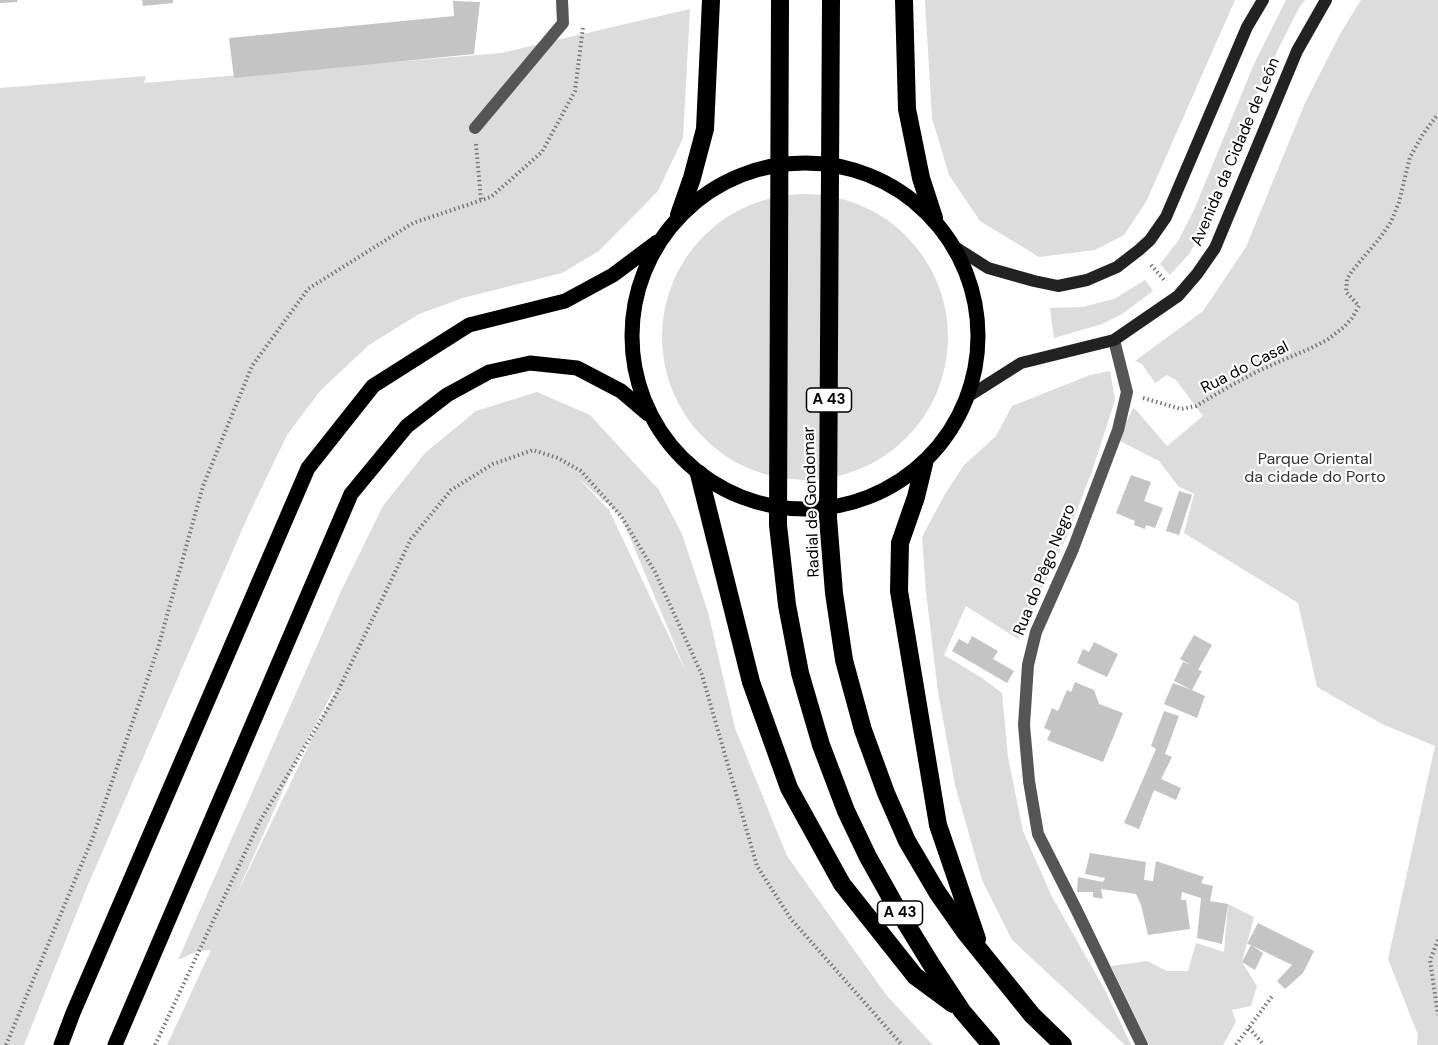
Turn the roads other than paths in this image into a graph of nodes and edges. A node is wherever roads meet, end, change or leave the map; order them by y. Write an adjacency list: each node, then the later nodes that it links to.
1 (562, 0): 8 (street)
2 (711, 0): 9 (highway)
3 (780, 0): 19 (highway, Radial de Gondomar / A 43)
4 (831, 0): 18 (highway, Radial de Gondomar / A 43)
5 (904, 0): 10 (highway)
6 (1263, 0): 12 (main road)
7 (1326, 0): 13 (main road, Avenida da Cidade de León)
8 (475, 128)
9 (680, 215): 10 (main road); 11 (main road)
10 (934, 218): 12 (main road)
11 (659, 240): 15 (main road); 20 (main road)
12 (955, 247): 14 (main road)
13 (1114, 340): 14 (main road, Avenida da Cidade de León); 24 (street, Rua do Pêgo Negro)
14 (969, 396): 16 (main road)
15 (650, 416): 17 (main road); 21 (main road)
16 (924, 464): 17 (main road); 18 (highway)
17 (699, 474): 19 (highway)
18 (983, 954): 23 (highway, Radial de Gondomar / A 43)
19 (962, 1011): 22 (highway, Radial de Gondomar / A 43)
20 (61, 1045)
21 (115, 1045)
22 (991, 1045)
23 (1064, 1045)
24 (1142, 1045)

